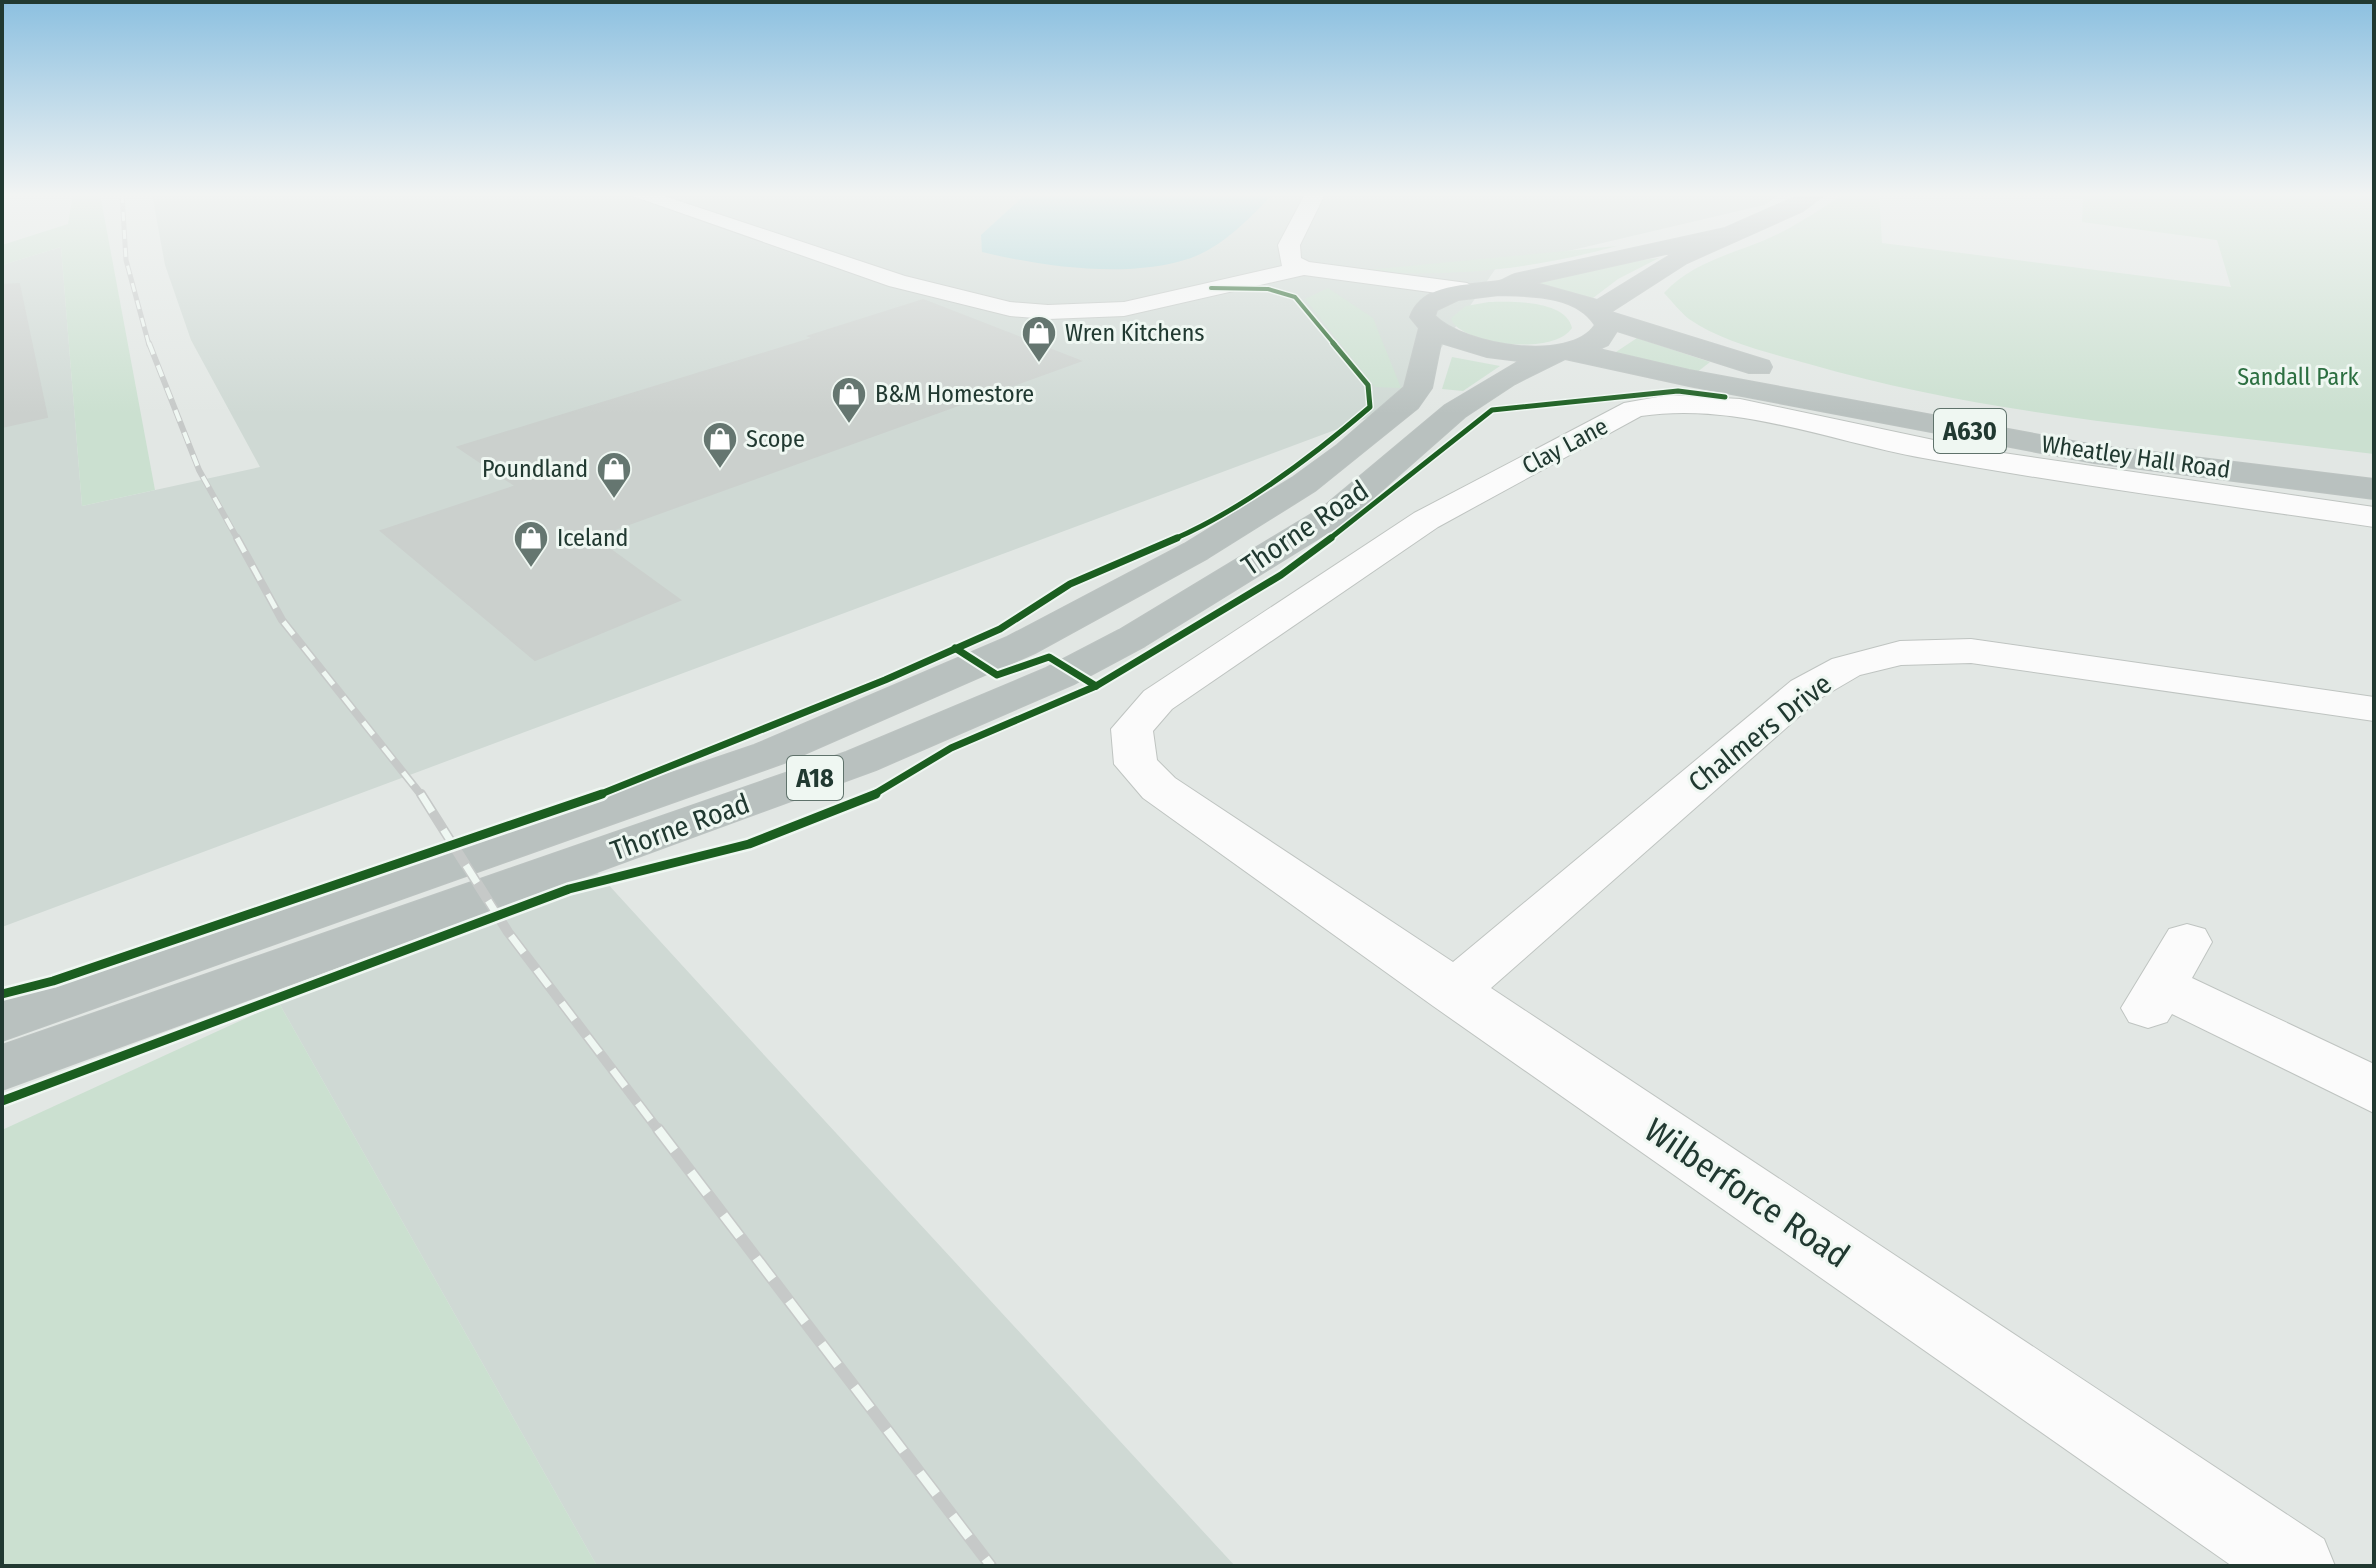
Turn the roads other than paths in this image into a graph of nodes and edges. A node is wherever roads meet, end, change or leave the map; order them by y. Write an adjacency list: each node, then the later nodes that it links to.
1 (856, 267): 5 (street)
2 (1305, 267): 5 (street)
3 (1575, 267): 6 (highway)
4 (1664, 267): 7 (highway)
5 (1315, 271): 6 (street); 8 (street)
6 (1475, 289): 7 (highway, Wheatley Hall Road); 8 (highway)
7 (1601, 315): 9 (highway, Thorne Road); 10 (highway, Wheatley Hall Road / A630)
8 (1426, 323): 9 (highway, Wheatley Hall Road); 17 (highway, Thorne Road / A18)
9 (1565, 351): 11 (highway, Wheatley Hall Road / A630); 18 (highway, Thorne Road / A18)
10 (2374, 468)
11 (2374, 489)
12 (2374, 517): 14 (street, Clay Lane)
13 (2374, 709): 16 (street, Chalmers Drive)
14 (1199, 817): 16 (street, Wilberforce Road)
15 (2166, 979): 19 (street)
16 (1452, 992): 20 (street, Wilberforce Road)
17 (2, 1020)
18 (2, 1068)
19 (2374, 1090)
20 (2297, 1566)

